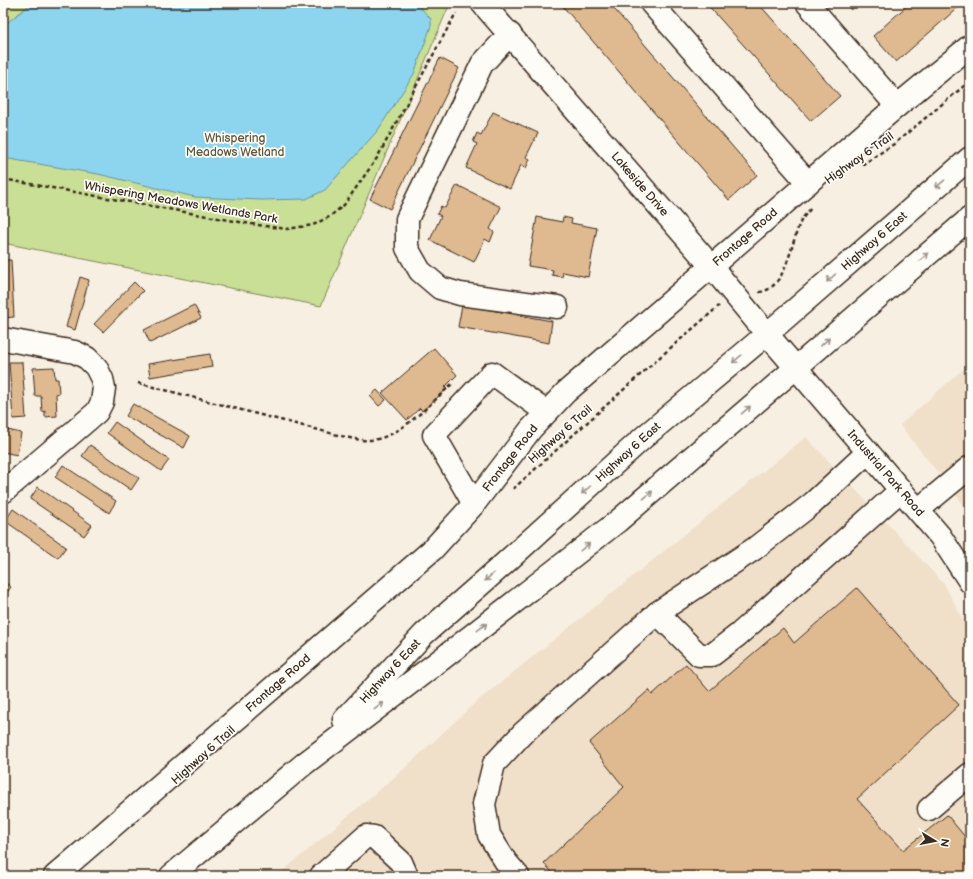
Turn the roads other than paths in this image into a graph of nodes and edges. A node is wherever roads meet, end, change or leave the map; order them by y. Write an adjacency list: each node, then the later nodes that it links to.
1 (482, 3): 4 (street, Lakeside Drive)
2 (651, 3): 8 (street)
3 (807, 3): 6 (street)
4 (510, 34): 10 (street, Lakeside Drive); 11 (street)
5 (970, 46): 6 (street, Frontage Road)
6 (897, 106): 8 (street, Frontage Road)
7 (970, 158): 12 (street, Highway 6 East, one-way to 12)
8 (808, 183): 10 (street, Frontage Road)
9 (970, 218): 14 (street, Highway 6 East, one-way to 9)
10 (711, 266): 12 (street, Lakeside Drive); 15 (street, Frontage Road)
11 (557, 307)
12 (766, 334): 14 (street, Lakeside Drive); 24 (street, Highway 6 East, one-way to 24)
13 (3, 339): 19 (street)
14 (796, 367): 16 (street, Industrial Park Road); 24 (street, Highway 6 East, one-way to 14)
15 (546, 412): 20 (street, Frontage Road); 20 (street)
16 (868, 452): 18 (street, Industrial Park Road); 23 (street)
17 (970, 467): 21 (street)
18 (901, 490): 21 (street, Industrial Park Road); 23 (street)
19 (3, 492)
20 (474, 504): 27 (street, Frontage Road)
21 (918, 510): 22 (street, Industrial Park Road)
22 (970, 582)
23 (657, 613): 31 (street)
24 (304, 764): 28 (street, Highway 6 East)
25 (970, 774): 26 (street)
26 (929, 809)
27 (55, 876)
28 (171, 876)
29 (321, 876): 30 (street)
30 (407, 876)
31 (518, 876)

